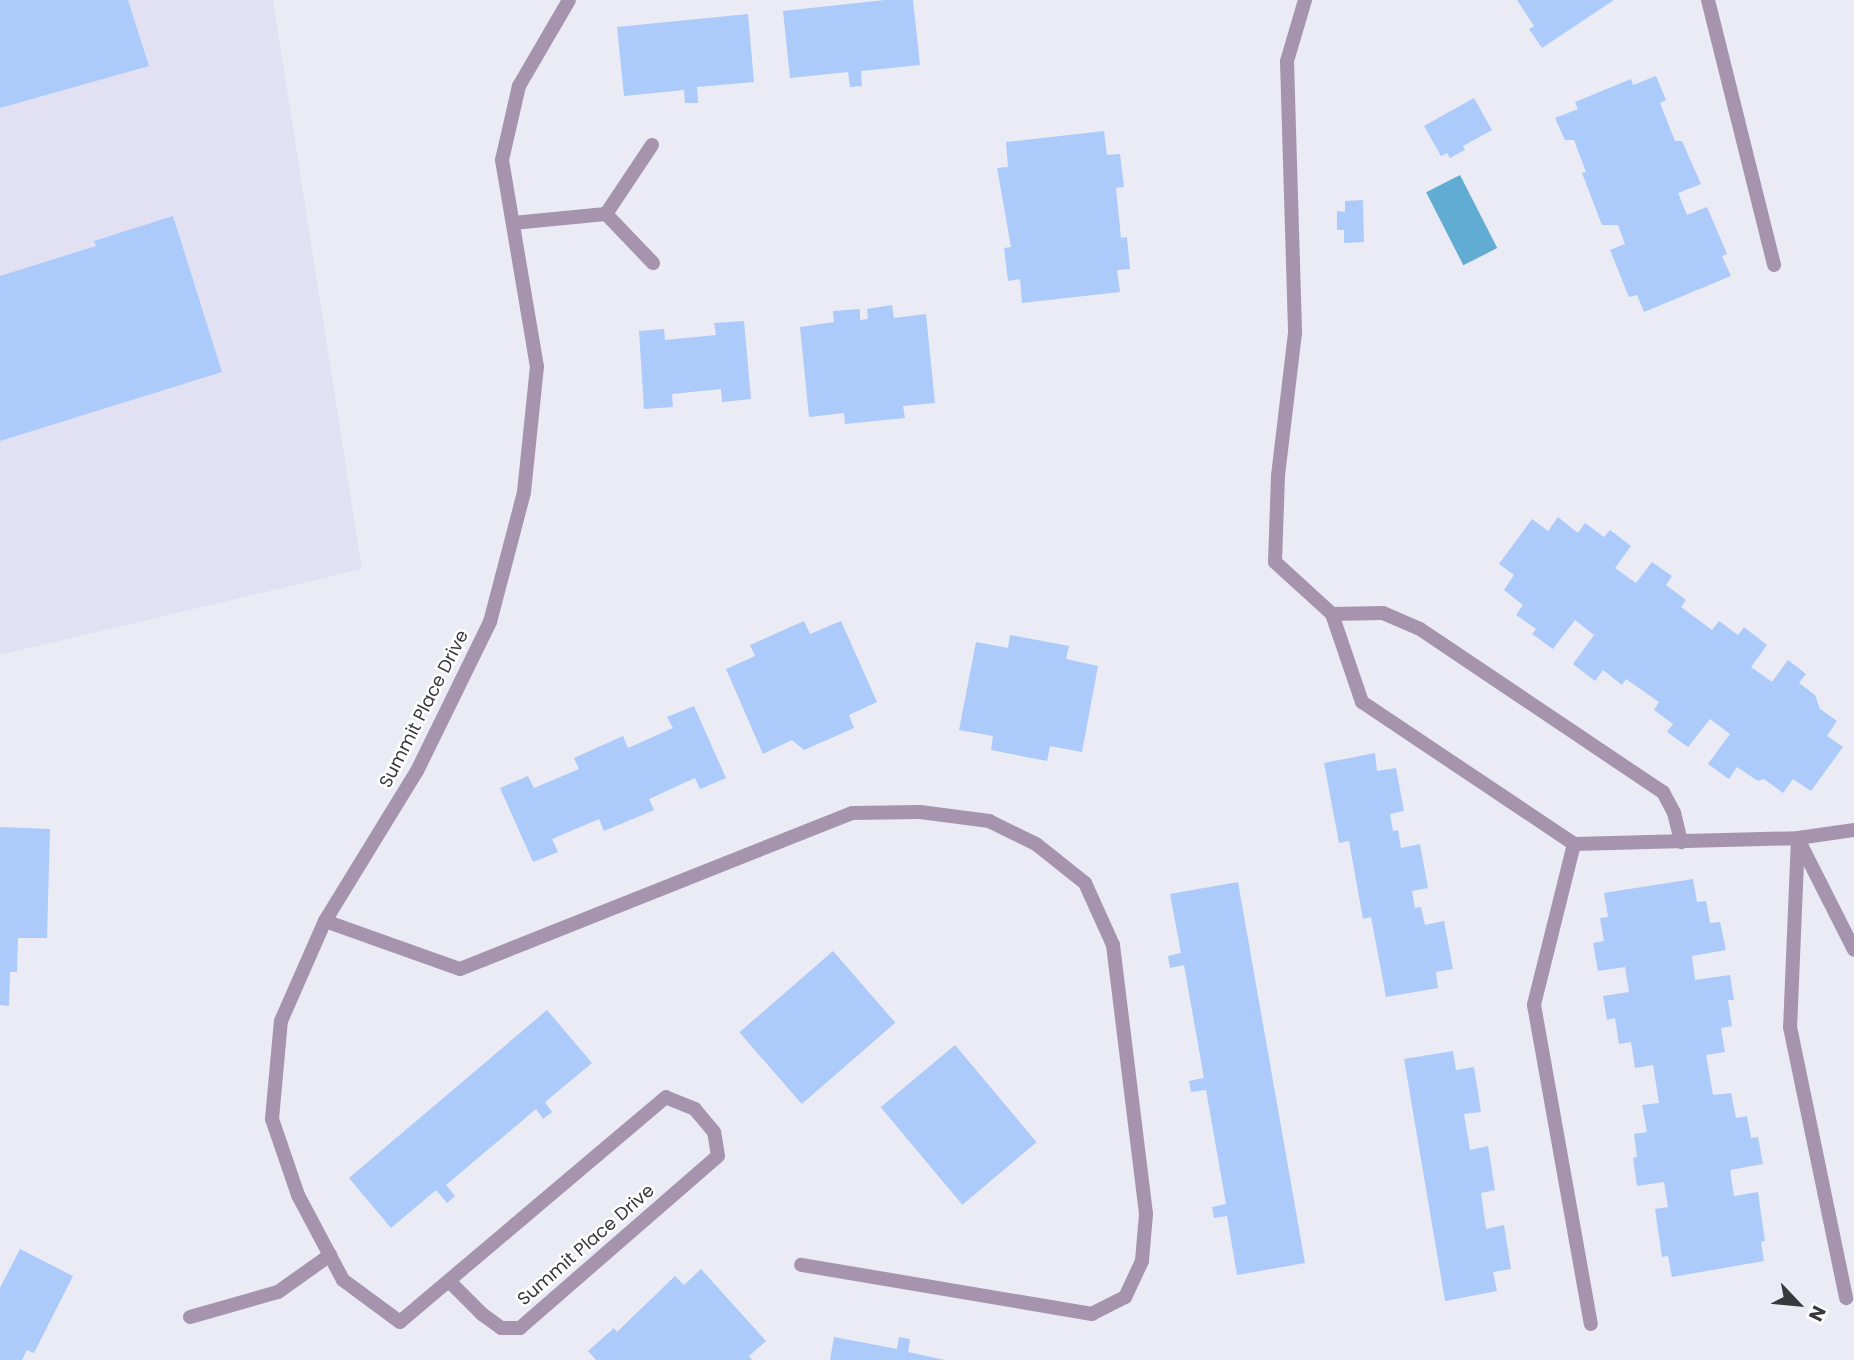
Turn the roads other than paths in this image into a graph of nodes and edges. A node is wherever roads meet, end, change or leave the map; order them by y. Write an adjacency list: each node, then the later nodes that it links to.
1 (569, 0): 6 (street, Summit Place Drive)
2 (1306, 0): 9 (street)
3 (1708, 0): 8 (street)
4 (652, 145): 5 (street)
5 (606, 214): 6 (street); 7 (street)
6 (513, 223): 14 (street, Summit Place Drive)
7 (653, 263)
8 (1774, 265)
9 (1332, 614): 12 (street); 13 (street)
10 (1854, 830): 11 (street)
11 (1798, 838): 12 (street); 15 (street); 19 (street)
12 (1681, 842): 13 (street)
13 (1574, 844): 21 (street)
14 (325, 921): 16 (street, Summit Place Drive); 17 (street)
15 (1854, 950)
16 (330, 1255): 18 (street, Summit Place Drive); 20 (street)
17 (802, 1265)
18 (449, 1281): 18 (street, Summit Place Drive)
19 (1846, 1298)
20 (190, 1317)
21 (1591, 1324)

